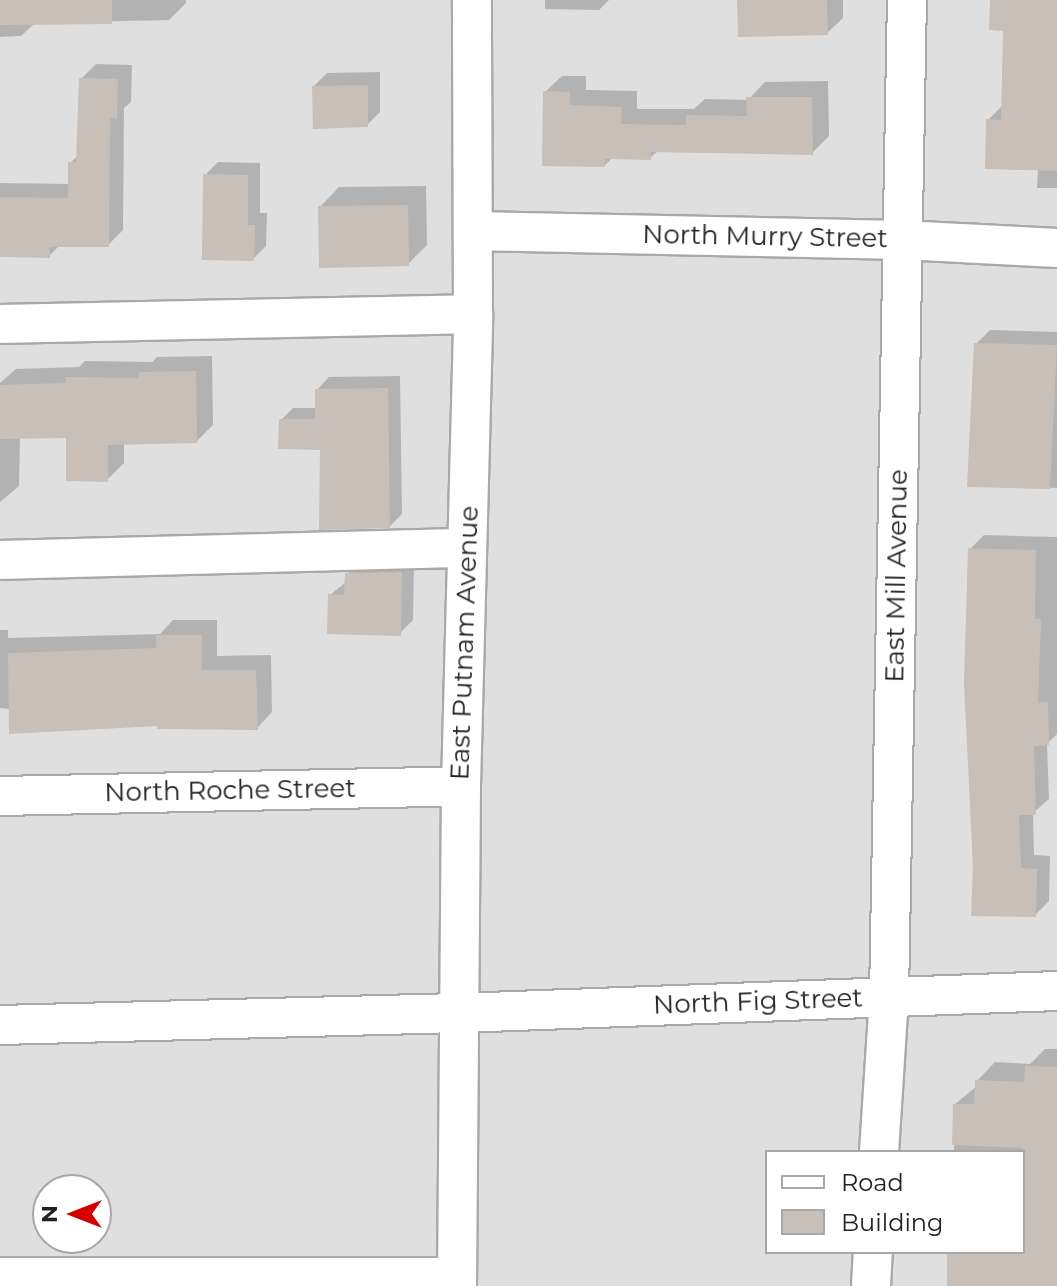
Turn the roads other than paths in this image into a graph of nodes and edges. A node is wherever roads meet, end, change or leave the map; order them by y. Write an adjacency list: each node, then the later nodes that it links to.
1 (472, 0): 3 (street, East Putnam Avenue)
2 (907, 0): 4 (street, East Mill Avenue)
3 (473, 231): 4 (street, North Murry Street); 6 (street, East Putnam Avenue)
4 (903, 240): 5 (street, North Murry Street); 13 (street, East Mill Avenue)
5 (1057, 248)
6 (473, 314): 7 (street); 8 (street, East Putnam Avenue)
7 (0, 324)
8 (467, 548): 9 (street); 10 (street, East Putnam Avenue)
9 (0, 560)
10 (461, 786): 11 (street, North Roche Street); 14 (street, East Putnam Avenue)
11 (0, 796)
12 (1057, 991): 13 (street, North Fig Street)
13 (889, 997): 14 (street, North Fig Street); 16 (street, East Mill Avenue)
14 (460, 1013): 15 (street, North Fig Street); 19 (street, East Putnam Avenue)
15 (0, 1025)
16 (879, 1150)
17 (873, 1254): 20 (street)
18 (0, 1277): 19 (street)
19 (457, 1282)
20 (871, 1286)

